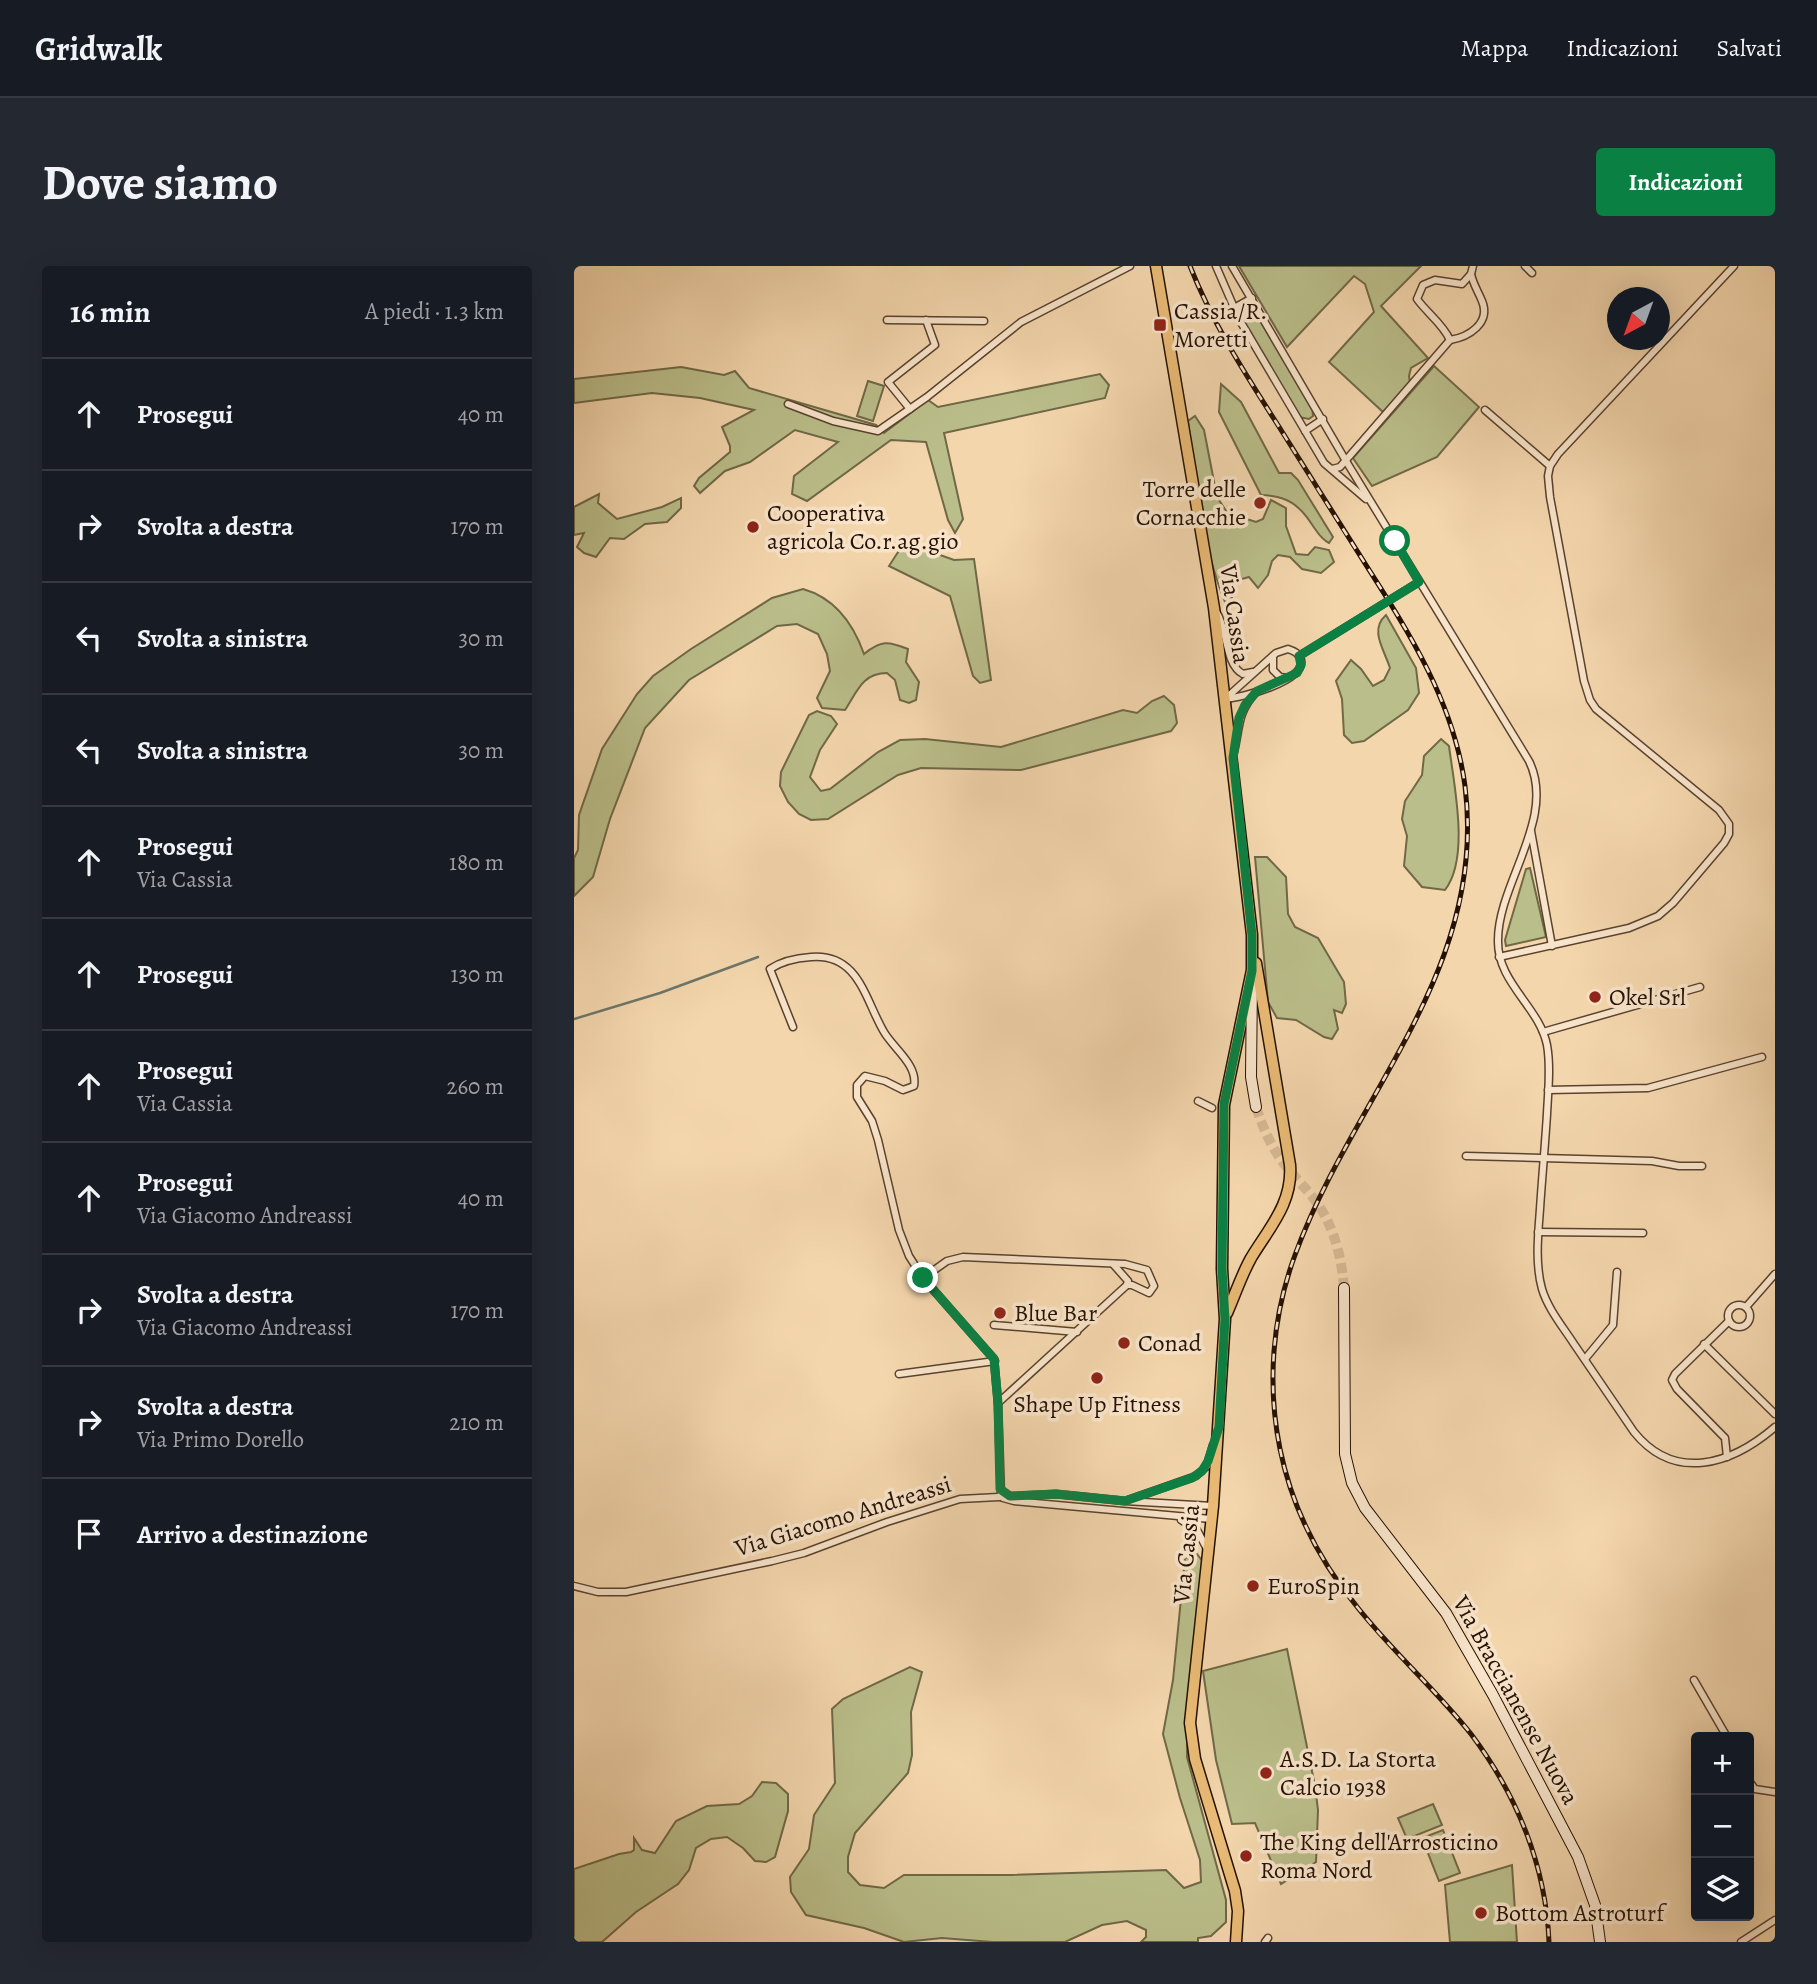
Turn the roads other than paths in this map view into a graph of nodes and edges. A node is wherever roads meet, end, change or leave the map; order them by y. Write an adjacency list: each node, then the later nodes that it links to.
1 (1130, 266): 16 (street)
2 (1156, 266): 25 (main road, Via Cassia)
3 (1216, 266): 10 (street)
4 (1232, 266): 9 (street)
5 (1525, 266): 8 (street)
6 (1734, 266): 21 (street)
7 (1472, 270): 14 (street); 14 (street)
8 (1532, 273)
9 (1252, 298): 10 (street); 18 (street)
10 (1234, 308): 19 (street)
11 (887, 320): 12 (street)
12 (926, 320): 13 (street); 16 (street)
13 (984, 321)
14 (1450, 340): 20 (street)
15 (788, 404): 16 (street)
16 (910, 409)
17 (1485, 410): 21 (street)
18 (1323, 419): 19 (street); 20 (street)
19 (1305, 431): 22 (street)
20 (1346, 461): 22 (street); 23 (street)
21 (1549, 466): 35 (street)
22 (1332, 469): 23 (street)
23 (1373, 504): 24 (street)
24 (1419, 582): 27 (street); 33 (street)
25 (1214, 608): 28 (street); 31 (main road, Via Cassia)
26 (1276, 653): 27 (street); 28 (street); 29 (street)
27 (1299, 656): 29 (street)
28 (1258, 670): 31 (street)
29 (1289, 678): 30 (street)
30 (1257, 691): 31 (street); 32 (street)
31 (1225, 699): 32 (main road, Via Cassia)
32 (1233, 758): 34 (main road, Via Cassia)
33 (1530, 828): 35 (street); 36 (street)
34 (1252, 935): 37 (main road, Via Cassia); 58 (main road)
35 (1552, 946): 36 (street)
36 (1499, 957): 40 (street)
37 (1252, 971): 44 (main road); 58 (main road, Via Cassia)
38 (1700, 987): 40 (street)
39 (793, 1027): 54 (street)
40 (1543, 1032): 42 (street)
41 (1762, 1057): 42 (street)
42 (1548, 1090): 47 (street)
43 (1198, 1101): 45 (street)
44 (1256, 1107)
45 (1212, 1108)
46 (1465, 1156): 47 (street)
47 (1544, 1159): 48 (street); 49 (street)
48 (1702, 1166)
49 (1538, 1232): 50 (street); 63 (street)
50 (1643, 1233)
51 (1113, 1264): 54 (street); 55 (street); 55 (street)
52 (1617, 1272): 63 (street)
53 (1775, 1274): 57 (street)
54 (923, 1278): 64 (street)
55 (1127, 1285): 61 (street)
56 (1344, 1288): 89 (main road, Via Braccianense Nuova)
57 (1746, 1307): 59 (street); 59 (street)
58 (1225, 1319): 68 (main road, Via Cassia)
59 (1729, 1321): 62 (street)
60 (994, 1325): 61 (street)
61 (1077, 1332): 66 (street)
62 (1704, 1344): 67 (street); 70 (street)
63 (1585, 1359): 70 (street)
64 (995, 1361): 65 (street); 66 (street)
65 (899, 1374)
66 (998, 1403): 71 (street)
67 (1775, 1414)
68 (1219, 1427): 72 (street, Via Giacomo Andreassi); 77 (main road, Via Cassia)
69 (1775, 1427): 70 (street)
70 (1727, 1457)
71 (1000, 1489): 73 (street); 74 (street)
72 (1159, 1490): 75 (street, Via Giacomo Andreassi); 76 (street)
73 (1010, 1496): 74 (street, Via Giacomo Andreassi); 75 (street, Via Giacomo Andreassi)
74 (1001, 1497): 78 (street, Via Giacomo Andreassi); 82 (street, Via Giacomo Andreassi)
75 (1125, 1501): 76 (street, Via Giacomo Andreassi)
76 (1158, 1503): 77 (street, Via Giacomo Andreassi); 78 (street)
77 (1213, 1506): 80 (main road, Via Cassia)
78 (1157, 1514): 79 (street, Via Giacomo Andreassi)
79 (1176, 1517): 80 (street, Via Giacomo Andreassi); 81 (street)
80 (1211, 1519): 81 (main road, Via Cassia)
81 (1207, 1550): 88 (main road, Via Cassia)
82 (574, 1586)
83 (1694, 1680): 84 (street)
84 (1724, 1732)
85 (1754, 1787): 86 (street)
86 (1775, 1791)
87 (1775, 1920): 90 (street)
88 (1236, 1942)
89 (1600, 1942)
90 (1741, 1942)

